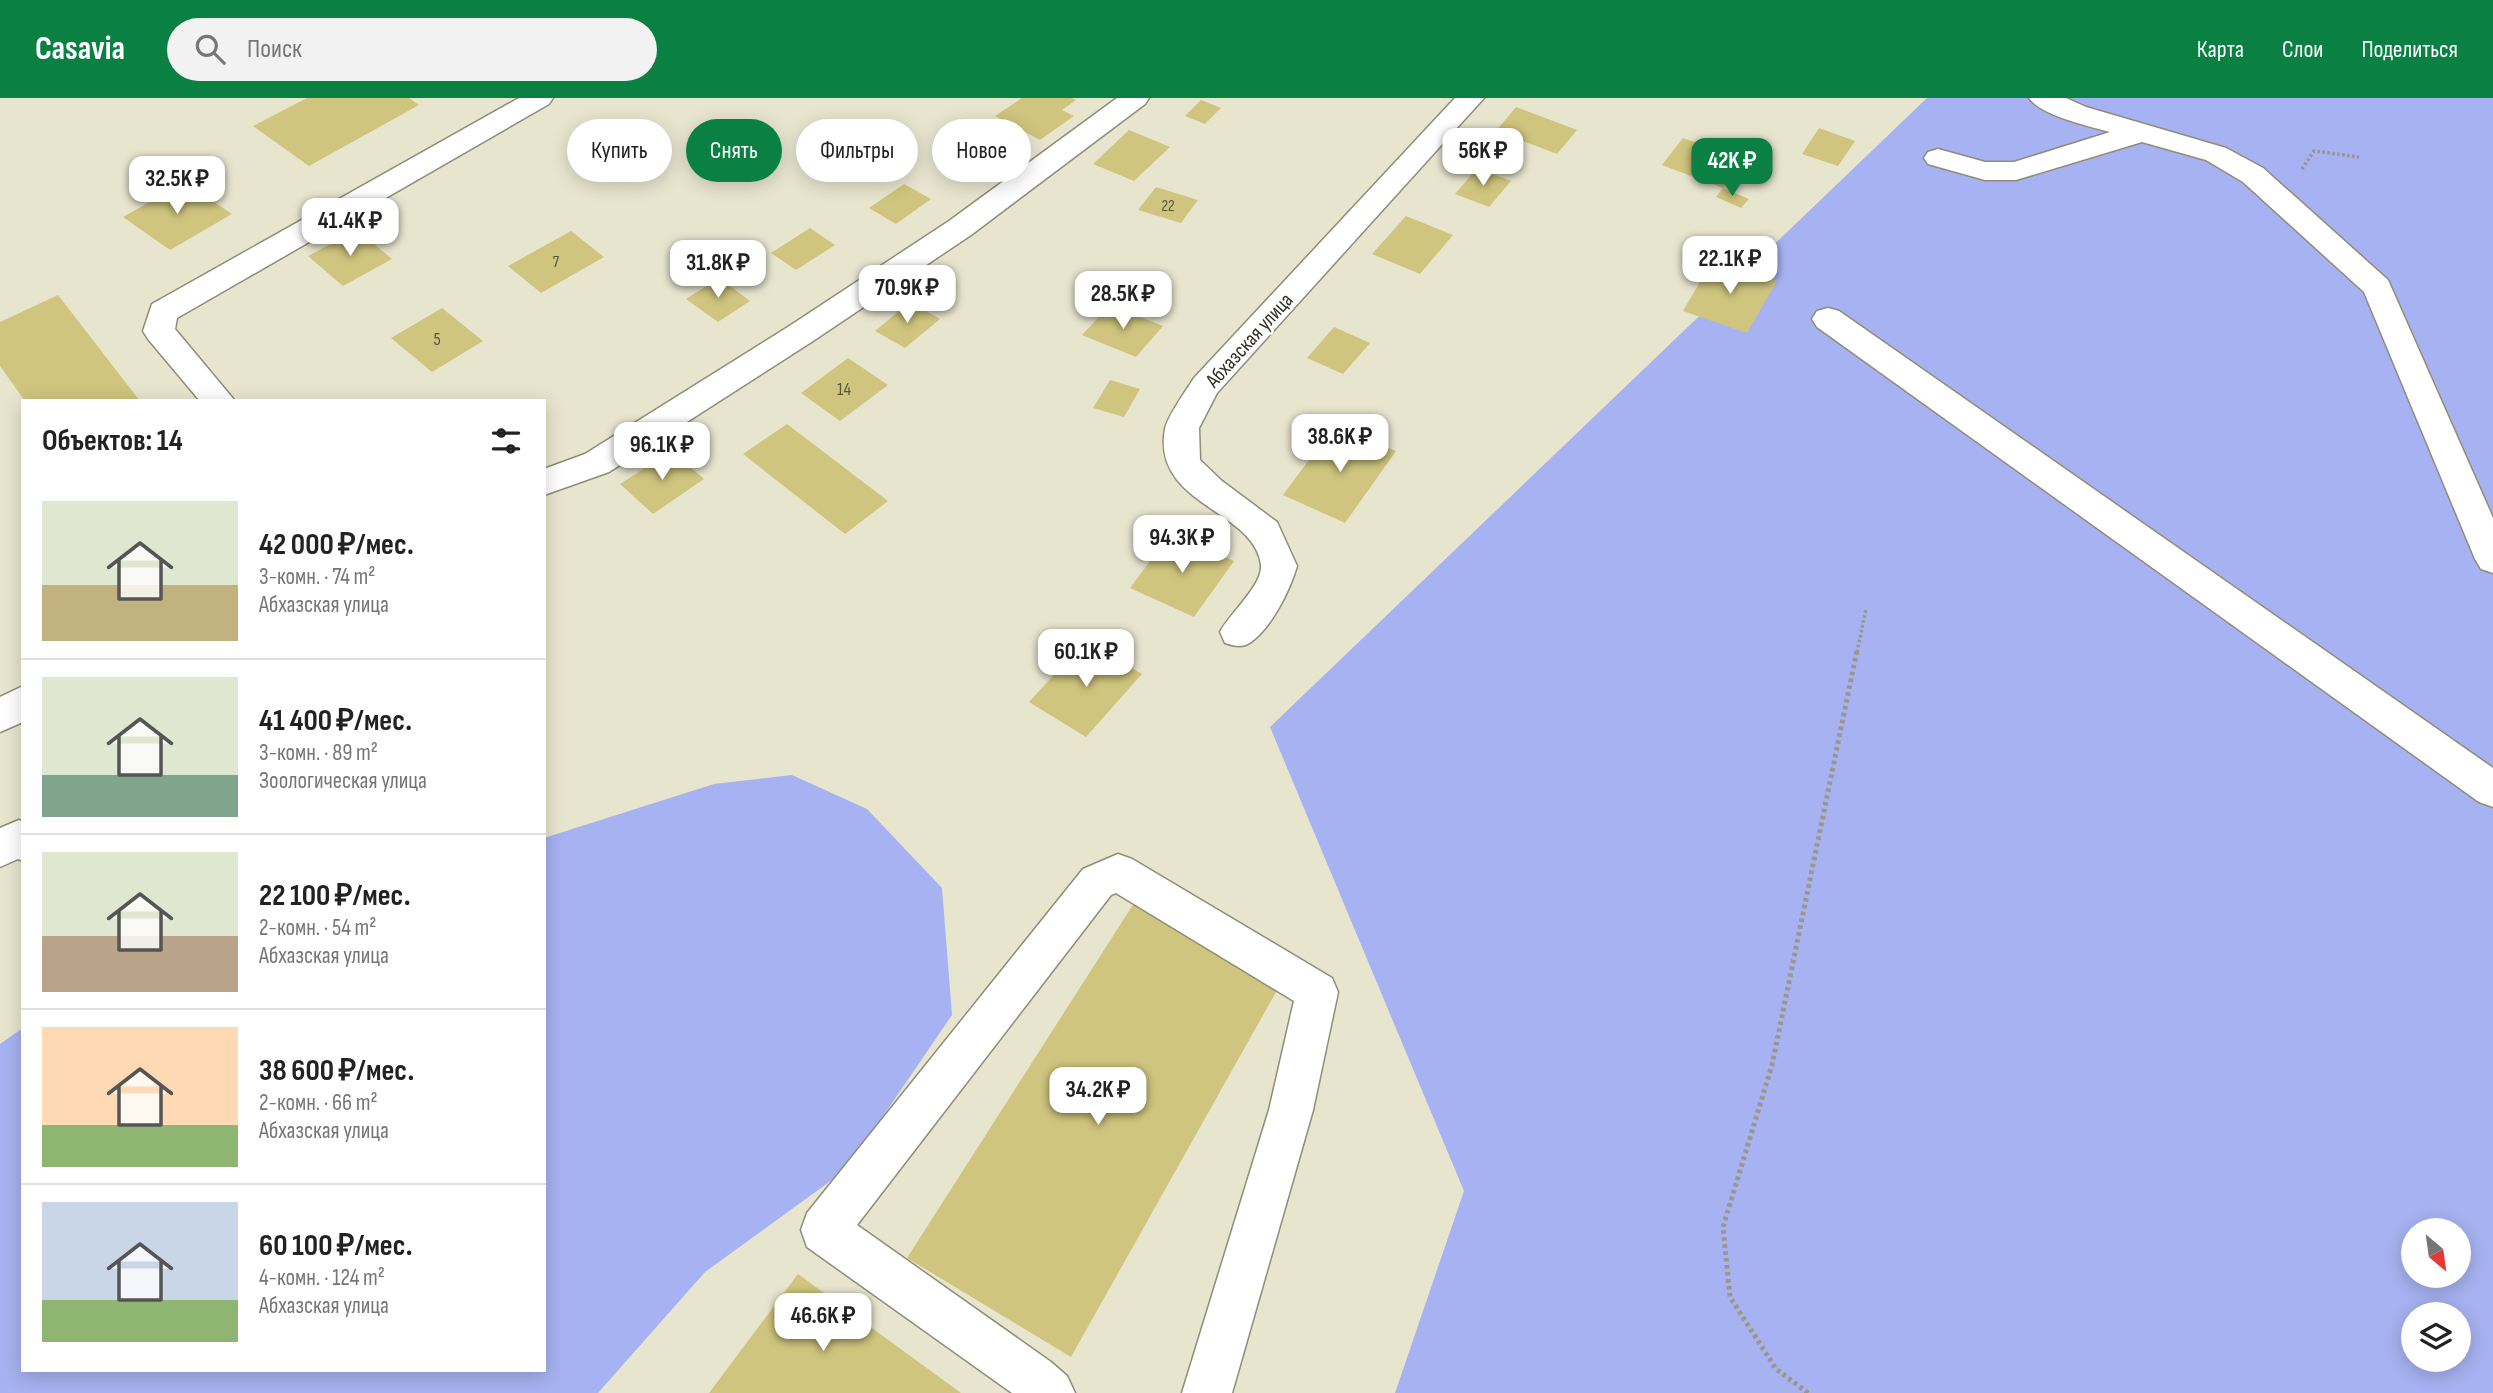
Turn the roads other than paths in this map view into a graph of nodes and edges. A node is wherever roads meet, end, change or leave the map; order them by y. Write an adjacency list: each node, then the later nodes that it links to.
1 (539, 98): 8 (street)
2 (1135, 98): 9 (street)
3 (1470, 98): 11 (street, Абхазская улица)
4 (2043, 98): 5 (street)
5 (2144, 133): 6 (street); 10 (street)
6 (1938, 158)
7 (1828, 319): 14 (street)
8 (217, 399)
9 (546, 481)
10 (2493, 559)
11 (1238, 632)
12 (21, 703): 13 (street)
13 (0, 716)
14 (2493, 790)
15 (21, 840): 16 (street)
16 (0, 849)
17 (1049, 1393): 18 (street)
18 (1207, 1393)

